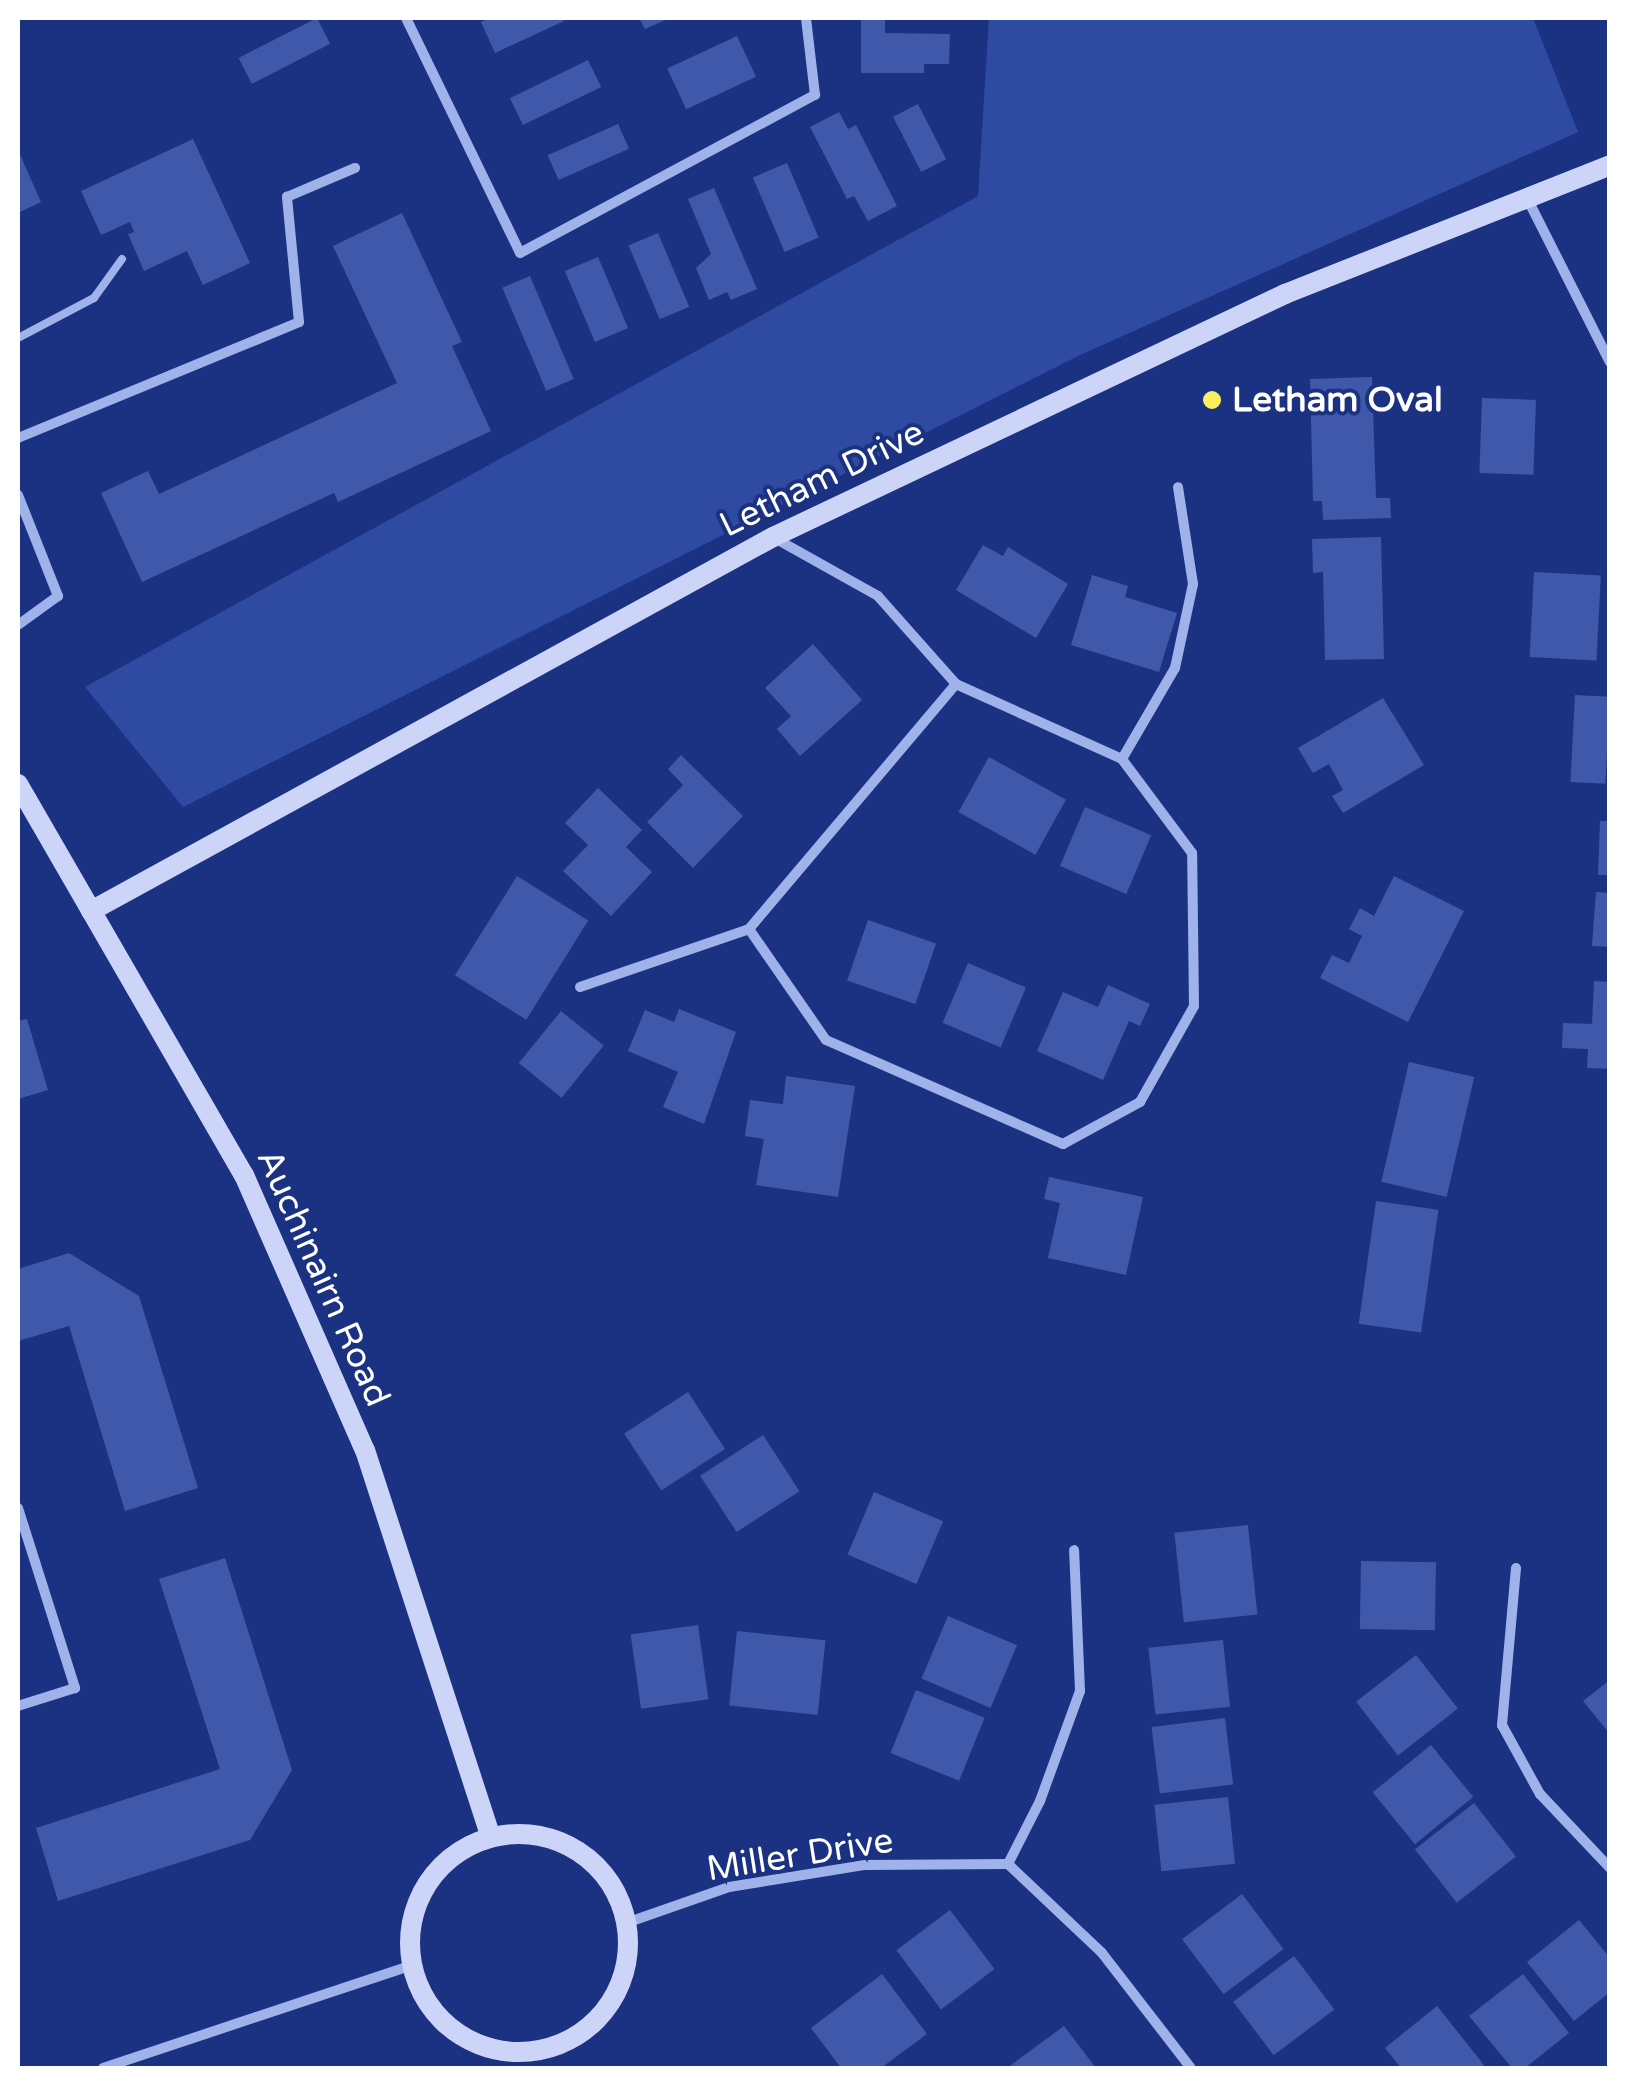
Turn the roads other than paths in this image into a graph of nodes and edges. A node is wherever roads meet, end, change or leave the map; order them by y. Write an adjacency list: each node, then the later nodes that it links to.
1 (406, 18): 2 (street)
2 (806, 18)
3 (1610, 165): 5 (main road, Letham Drive)
4 (356, 168): 9 (street)
5 (1527, 198): 8 (street); 12 (main road, Letham Drive)
6 (122, 259): 7 (lane)
7 (18, 338)
8 (1610, 362)
9 (18, 438)
10 (1178, 488): 15 (street)
11 (18, 495): 13 (street)
12 (772, 536): 14 (street); 17 (main road, Letham Drive)
13 (18, 626)
14 (956, 684): 15 (street); 18 (street)
15 (1122, 760): 18 (street)
16 (18, 784): 17 (main road, Auchinairn Road)
17 (91, 910): 24 (main road, Auchinairn Road)
18 (749, 929): 19 (street)
19 (580, 988)
20 (18, 1508): 23 (street)
21 (1074, 1550): 25 (street)
22 (1516, 1568): 26 (street)
23 (18, 1706)
24 (490, 1834): 27 (main road); 28 (main road)
25 (1008, 1864): 27 (street, Miller Drive); 31 (street)
26 (1610, 1868)
27 (629, 1922): 29 (main road)
28 (410, 1966): 29 (main road); 30 (street)
29 (543, 2061)
30 (103, 2068)
31 (1191, 2068)

